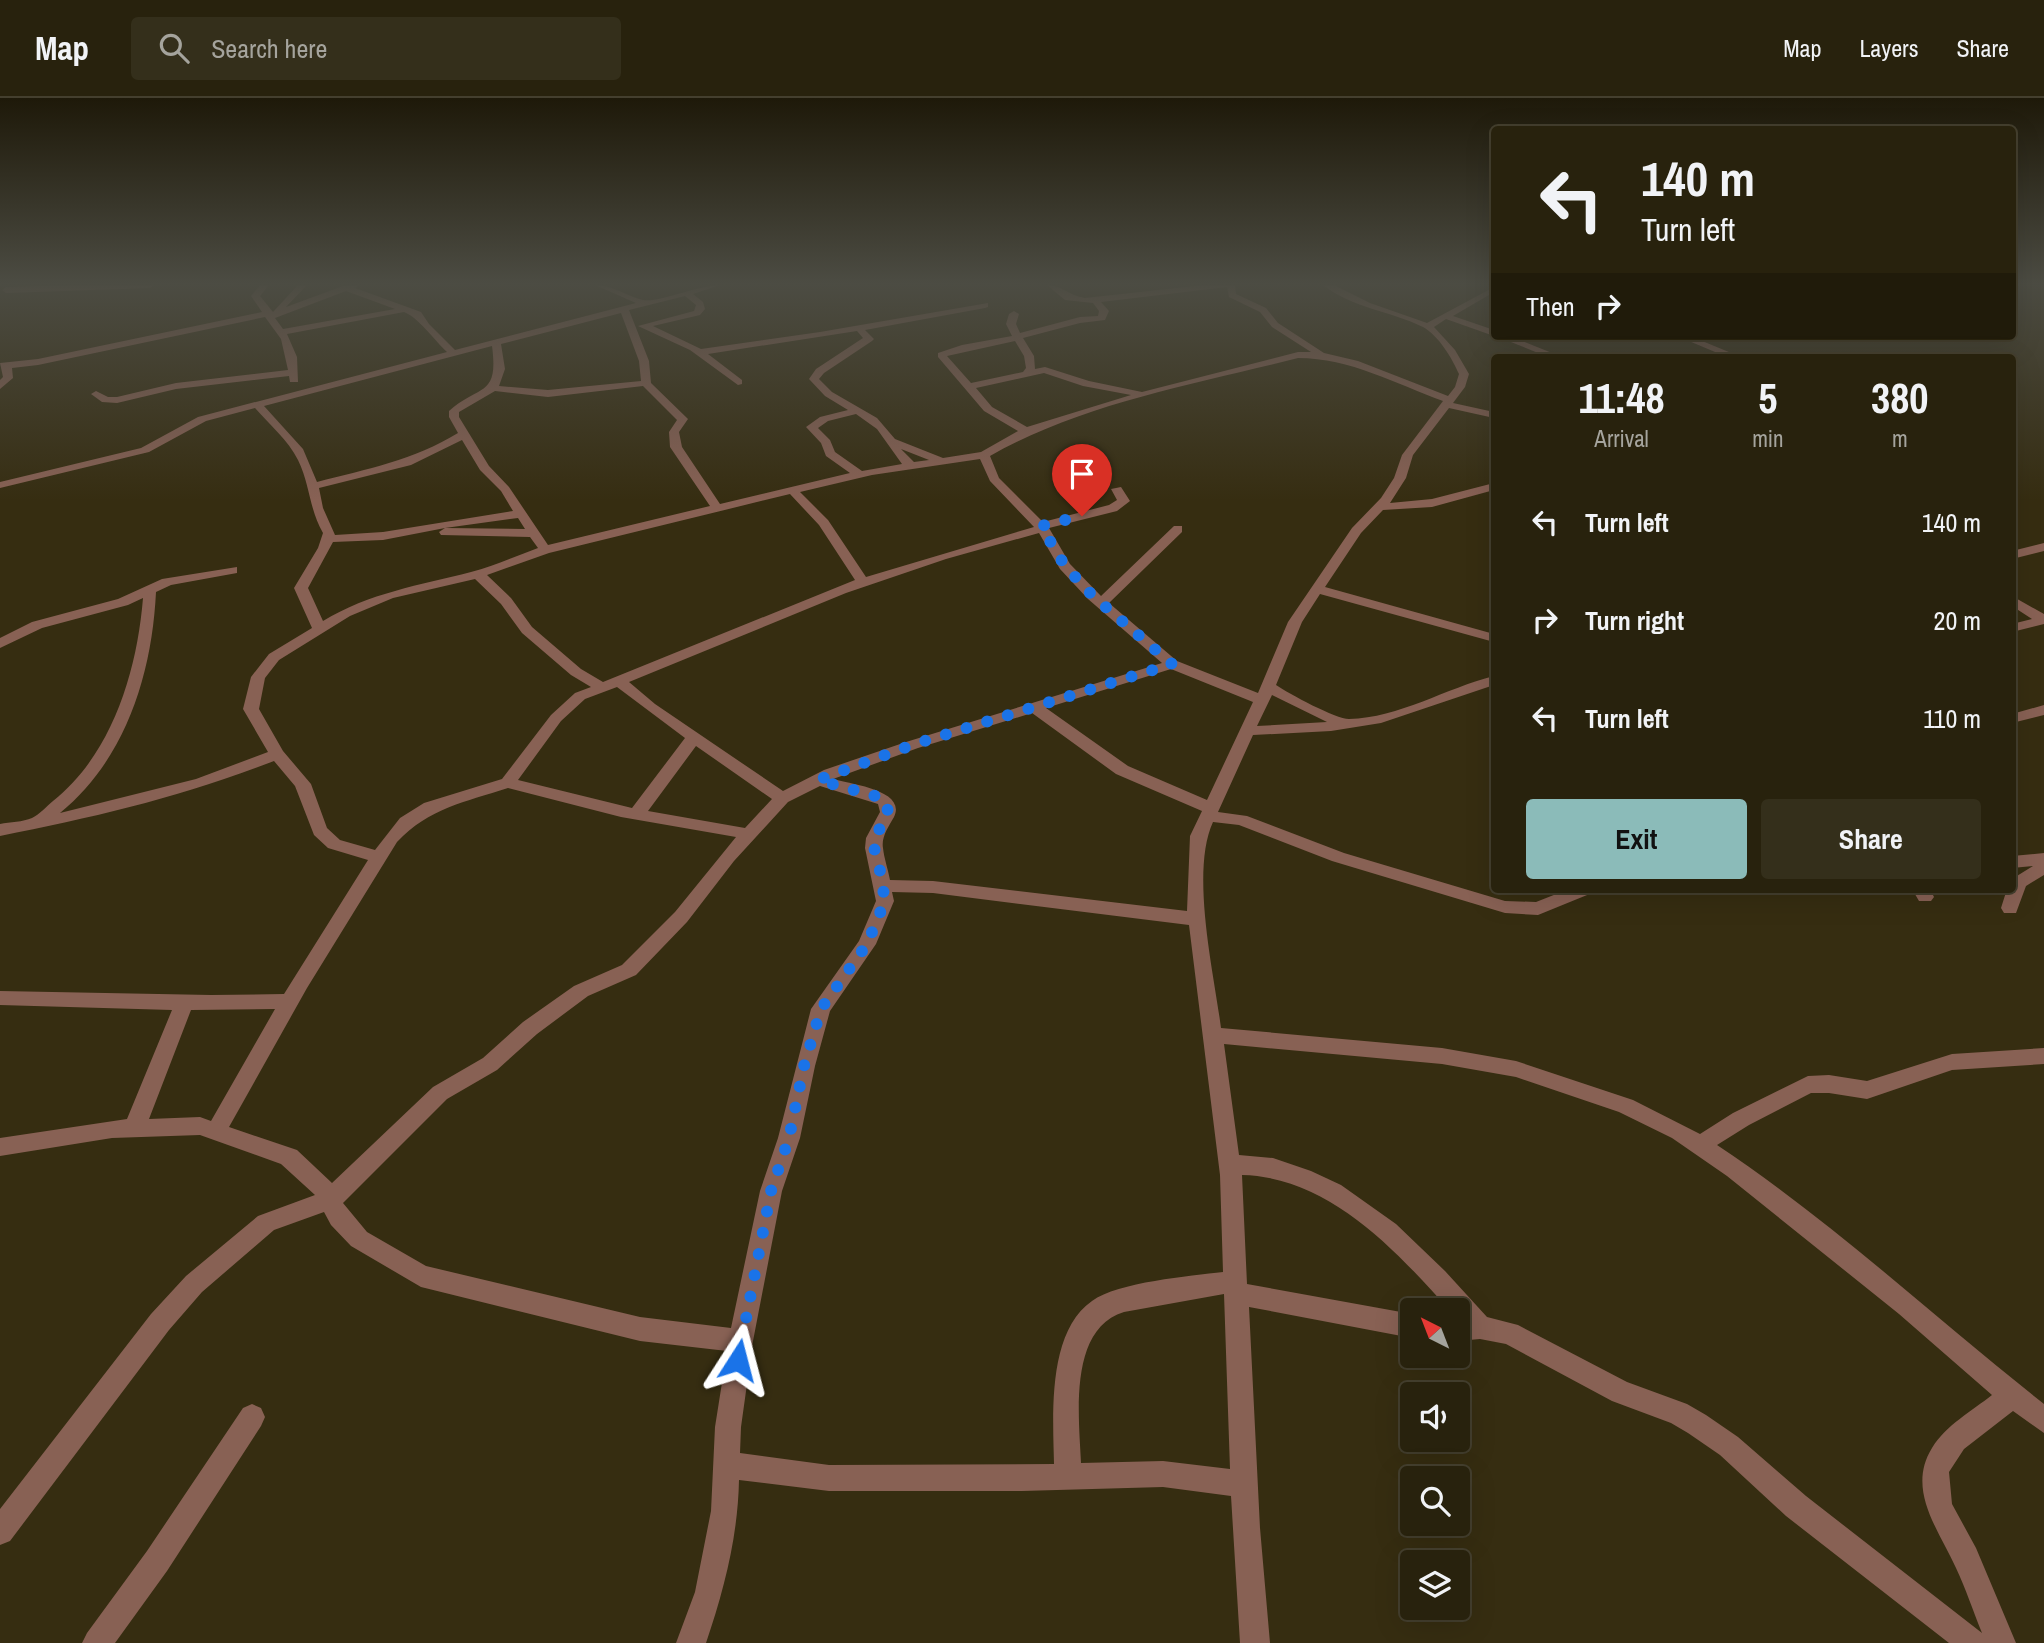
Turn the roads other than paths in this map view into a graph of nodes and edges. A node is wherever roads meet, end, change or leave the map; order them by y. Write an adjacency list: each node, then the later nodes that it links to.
1 (59, 357): 13 (street)
2 (292, 357): 14 (street)
3 (438, 357): 23 (street)
4 (498, 357): 21 (street)
5 (643, 357): 18 (street)
6 (707, 357): 17 (street)
7 (841, 357): 28 (street)
8 (943, 357): 20 (street)
9 (1030, 357): 15 (street)
10 (1290, 357): 24 (street)
11 (1328, 357): 26 (street)
12 (1455, 357): 26 (street)
13 (3, 366): 19 (street)
14 (293, 372): 16 (street); 23 (street)
15 (1028, 372): 20 (street); 24 (street)
16 (228, 380): 22 (street); 25 (street)
17 (738, 382)
18 (646, 383): 21 (street); 43 (street)
19 (0, 386)
20 (968, 387): 30 (street)
21 (493, 388): 32 (street)
22 (96, 394)
23 (299, 394): 27 (street)
24 (1148, 394): 30 (street)
25 (239, 400): 27 (street); 37 (street)
26 (1448, 402): 29 (street); 42 (street)
27 (257, 404): 38 (street)
28 (856, 411): 31 (street); 36 (street)
29 (1491, 414)
30 (1026, 431): 33 (street)
31 (890, 440): 34 (street); 35 (street)
32 (466, 441): 38 (street); 44 (street)
33 (984, 455): 34 (street); 46 (street)
34 (939, 460): 35 (street)
35 (911, 465): 36 (street)
36 (860, 475): 41 (street)
37 (0, 485)
38 (311, 487): 49 (street)
39 (1491, 488): 42 (street)
40 (1117, 489): 46 (street)
41 (792, 490): 43 (street); 55 (street)
42 (1379, 507): 57 (street)
43 (717, 508): 51 (street)
44 (521, 514): 45 (street); 48 (street)
45 (439, 527): 48 (street); 49 (street)
46 (1042, 527): 55 (street); 59 (street)
47 (1178, 529): 59 (street)
48 (532, 533): 51 (street)
49 (328, 539): 62 (street)
50 (2044, 547): 52 (street)
51 (545, 550): 54 (street)
52 (2016, 554)
53 (232, 570): 56 (street)
54 (478, 574): 62 (street); 68 (street)
55 (863, 582): 66 (street)
56 (150, 588): 64 (street); 82 (street)
57 (1316, 589): 63 (street); 69 (street)
58 (2016, 602): 60 (street)
59 (1101, 603): 65 (street)
60 (2044, 620): 61 (street)
61 (2016, 627)
62 (318, 628): 76 (street)
63 (1491, 637)
64 (0, 644)
65 (1172, 664): 69 (street); 70 (street)
66 (618, 681): 68 (street); 75 (street)
67 (1491, 681): 73 (street)
68 (603, 688): 78 (street)
69 (1264, 693): 73 (street); 74 (street)
70 (1034, 707): 77 (street); 80 (street)
71 (2044, 710): 72 (street)
72 (2016, 718)
73 (1345, 723): 74 (street)
74 (1245, 731): 80 (street)
75 (694, 737): 79 (street); 81 (street)
76 (277, 754): 82 (street); 85 (street)
77 (818, 780): 79 (street); 90 (street)
78 (508, 783): 81 (street); 85 (street)
79 (782, 798): 84 (street)
80 (1209, 812): 91 (street); 94 (street)
81 (637, 814): 84 (street)
82 (38, 822): 83 (street)
83 (0, 830)
84 (749, 834): 105 (street)
85 (379, 857): 96 (street)
86 (2044, 859): 87 (street)
87 (2016, 862)
88 (2044, 867): 89 (street)
89 (2016, 885)
90 (883, 886): 94 (street); 110 (street)
91 (1576, 893)
92 (2013, 893): 93 (street)
93 (2010, 908)
94 (1196, 919): 98 (street)
95 (0, 998): 97 (street)
96 (290, 1001): 97 (street); 101 (street)
97 (184, 1003): 100 (street)
98 (1213, 1035): 102 (street); 104 (street)
99 (2044, 1056): 102 (street)
100 (134, 1129): 101 (street); 103 (street)
101 (216, 1131): 105 (street)
102 (1700, 1145): 111 (street)
103 (0, 1147)
104 (1230, 1165): 106 (street); 107 (street)
105 (330, 1200): 110 (street); 117 (street)
106 (1236, 1287): 108 (street); 115 (street); 116 (street)
107 (1450, 1298)
108 (1400, 1323)
109 (1470, 1328): 121 (street)
110 (741, 1341): 114 (street)
111 (2013, 1395): 113 (street); 122 (street)
112 (252, 1417): 118 (street)
113 (2044, 1420)
114 (728, 1465): 115 (street); 119 (street)
115 (1068, 1477): 116 (street)
116 (1244, 1484): 120 (street)
117 (0, 1531)
118 (97, 1643)
119 (691, 1643)
120 (1255, 1643)
121 (1972, 1643)
122 (2001, 1643)

